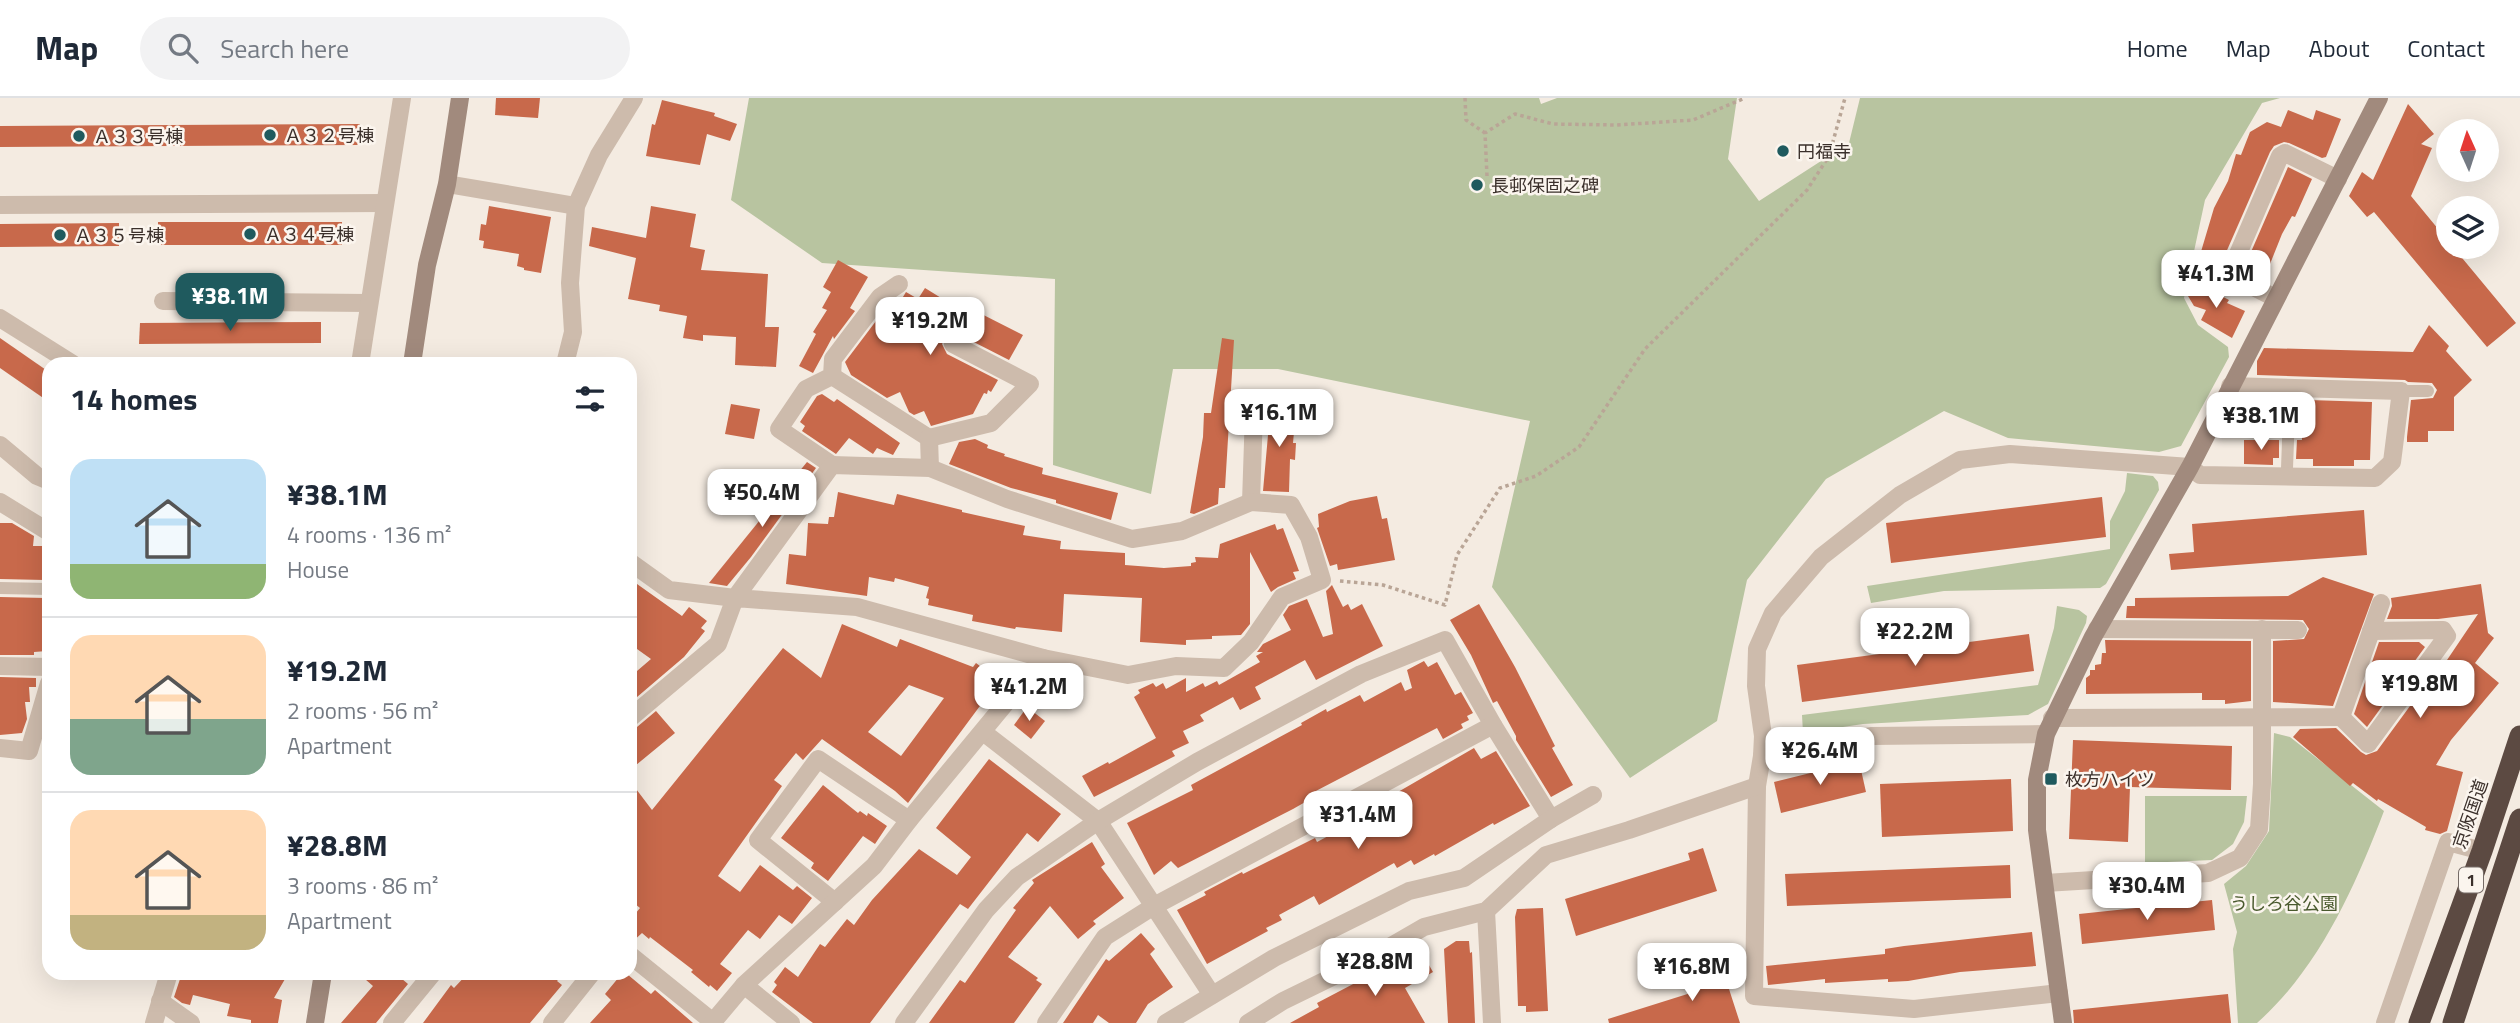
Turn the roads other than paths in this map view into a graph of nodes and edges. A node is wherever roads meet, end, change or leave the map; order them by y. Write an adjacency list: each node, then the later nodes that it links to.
1 (402, 98): 7 (street)
2 (460, 98): 6 (street)
3 (634, 98): 9 (street)
4 (2379, 98): 5 (street)
5 (2339, 179): 11 (street); 11 (street)
6 (447, 184): 9 (street); 18 (street)
7 (384, 203): 8 (street); 13 (street)
8 (0, 205)
9 (576, 206): 19 (street)
10 (899, 284): 20 (street)
11 (2275, 299): 21 (street)
12 (163, 301): 13 (street)
13 (369, 303): 17 (street)
14 (0, 318): 16 (street)
15 (953, 344): 26 (street)
16 (62, 357)
17 (361, 357)
18 (413, 357)
19 (567, 357)
20 (832, 376): 26 (street); 28 (street)
21 (2230, 386): 22 (street); 29 (street)
22 (2290, 387): 23 (street); 31 (lane)
23 (2401, 391): 24 (lane); 29 (street)
24 (2428, 391)
25 (1254, 412): 34 (street)
26 (929, 438): 30 (street)
27 (0, 445): 32 (street)
28 (832, 465): 30 (street); 39 (street)
29 (2190, 467): 41 (street); 57 (street)
30 (930, 468): 34 (street)
31 (2287, 468)
32 (42, 478)
33 (0, 502): 35 (street)
34 (1251, 502): 45 (street)
35 (42, 528)
36 (637, 567): 39 (street)
37 (0, 588): 38 (lane)
38 (42, 589)
39 (735, 598): 45 (street); 49 (street)
40 (2381, 603): 44 (street)
41 (2097, 629): 42 (street); 53 (street)
42 (2262, 629): 43 (street); 50 (street)
43 (2298, 630)
44 (2371, 631): 51 (street); 51 (street)
45 (1042, 658): 54 (street)
46 (0, 666): 47 (street)
47 (42, 667)
48 (42, 707): 56 (street)
49 (637, 712)
50 (2262, 717): 51 (street); 53 (street); 65 (street)
51 (2341, 717)
52 (1493, 725): 60 (street); 63 (street); 67 (street)
53 (2049, 726): 57 (street); 65 (street)
54 (983, 732): 62 (street); 63 (street)
55 (2520, 736): 64 (highway, 京阪国道 / 1)
56 (0, 748)
57 (1762, 756): 58 (street)
58 (1757, 786): 68 (street); 75 (street)
59 (1593, 795): 60 (street)
60 (1551, 819): 76 (street)
61 (2520, 819): 93 (highway, 1)
62 (909, 820): 66 (street); 66 (street)
63 (1098, 821): 67 (street); 85 (street)
64 (2482, 851): 91 (street); 92 (highway, 京阪国道 / 1)
65 (2045, 883): 75 (street)
66 (835, 902): 74 (street)
67 (1154, 906): 76 (street); 86 (street)
68 (1486, 911): 88 (street); 89 (street)
69 (637, 962): 83 (street)
70 (167, 980): 77 (street)
71 (322, 980): 80 (street)
72 (427, 980): 81 (street)
73 (586, 980): 82 (street)
74 (744, 985): 83 (street); 84 (street)
75 (2059, 993): 90 (street)
76 (1212, 995): 87 (street)
77 (160, 1001): 78 (street); 79 (street)
78 (154, 1023)
79 (191, 1023)
80 (315, 1023)
81 (392, 1023)
82 (552, 1023)
83 (712, 1023)
84 (791, 1023)
85 (904, 1023)
86 (1046, 1023)
87 (1166, 1023)
88 (1248, 1023)
89 (1492, 1023)
90 (2063, 1023)
91 (2385, 1023)
92 (2419, 1023)
93 (2453, 1023)

